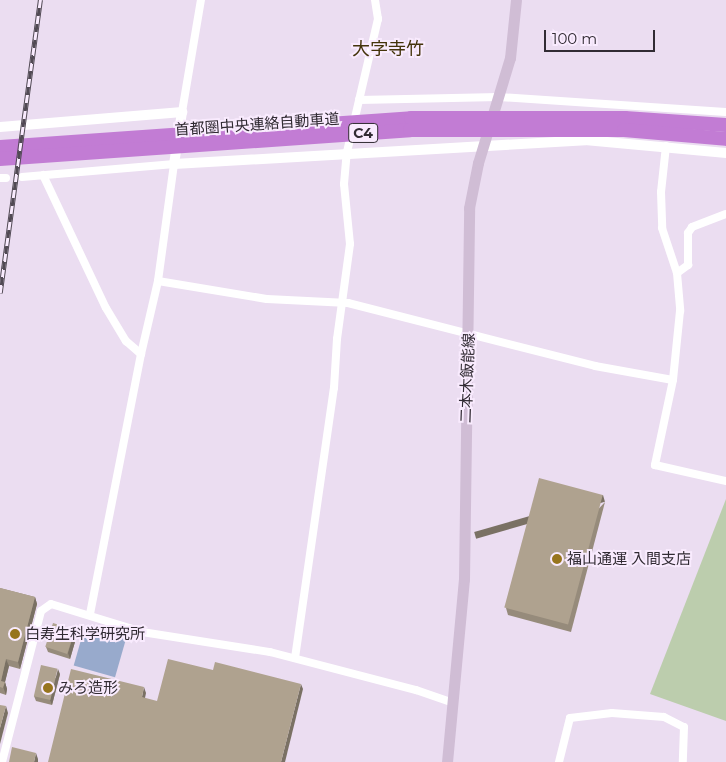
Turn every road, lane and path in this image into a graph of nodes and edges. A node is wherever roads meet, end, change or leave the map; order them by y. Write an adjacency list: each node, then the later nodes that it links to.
1 (201, 0): 7 (street)
2 (375, 0): 5 (street)
3 (516, 0): 4 (main road, 二本木飯能線)
4 (499, 98): 5 (street); 6 (street); 11 (main road, 二本木飯能線)
5 (358, 102): 14 (street)
6 (726, 112)
7 (182, 115): 9 (street); 17 (street)
8 (726, 126): 13 (highway, 首都圏中央連絡自動車道 / C4)
9 (0, 127)
10 (726, 139): 16 (highway, 首都圏中央連絡自動車道 / C4)
11 (485, 144): 12 (street); 14 (street); 24 (main road, 二本木飯能線)
12 (666, 146): 15 (street); 21 (street)
13 (0, 147)
14 (348, 149): 17 (street); 23 (street)
15 (726, 153)
16 (0, 160)
17 (175, 161): 18 (street); 22 (street)
18 (44, 175): 19 (street); 25 (street)
19 (22, 177)
20 (726, 214): 21 (street)
21 (677, 273): 26 (street)
22 (158, 281): 23 (street); 25 (street)
23 (342, 303): 24 (street); 29 (street)
24 (468, 332): 26 (street); 30 (main road, 二本木飯能線)
25 (141, 354): 28 (street)
26 (673, 380): 27 (street)
27 (726, 482)
28 (90, 614): 29 (street); 31 (street)
29 (295, 658): 30 (street)
30 (453, 703): 32 (main road, 二本木飯能線)
31 (2, 762)
32 (448, 762)
33 (559, 762): 34 (street)
34 (683, 762)

